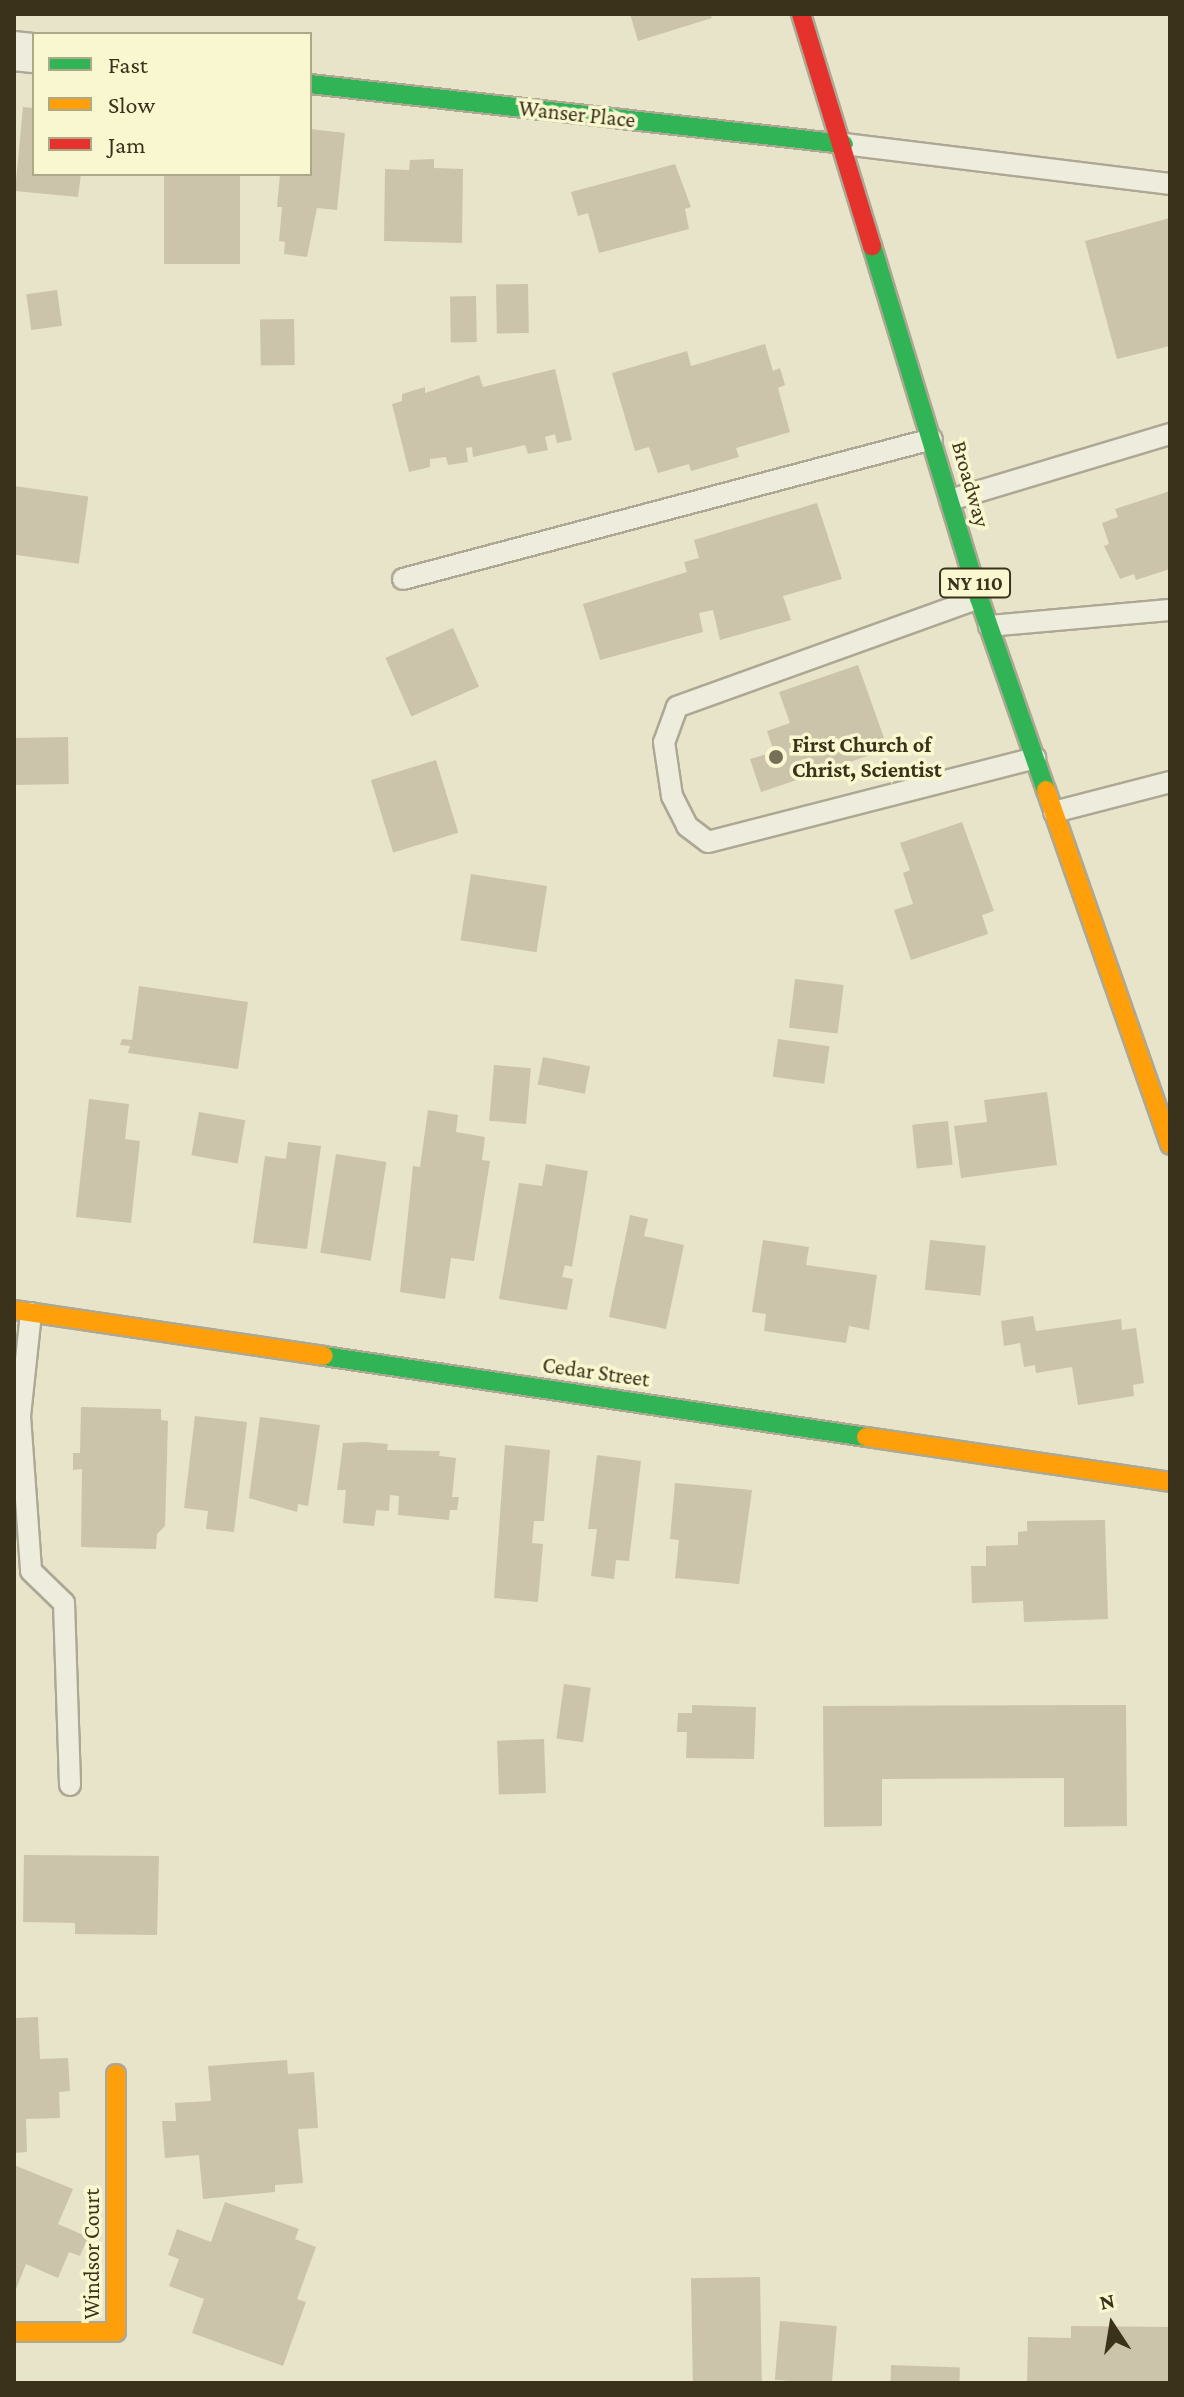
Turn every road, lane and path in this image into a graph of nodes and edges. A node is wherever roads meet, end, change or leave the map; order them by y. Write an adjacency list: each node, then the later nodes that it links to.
1 (801, 14): 3 (street, Broadway / NY 110)
2 (312, 84): 3 (street, Wanser Place)
3 (844, 144): 4 (lane); 6 (street, Broadway / NY 110)
4 (1170, 184)
5 (1170, 434): 7 (lane)
6 (932, 439): 7 (street, Broadway / NY 110); 8 (lane)
7 (950, 500): 9 (street, Broadway / NY 110)
8 (403, 579)
9 (979, 598): 11 (street, Broadway / NY 110); 12 (lane)
10 (1170, 610): 11 (lane)
11 (989, 626): 12 (street, Broadway / NY 110)
12 (1035, 758): 14 (street, Broadway / NY 110)
13 (1170, 782): 14 (lane)
14 (1054, 812): 15 (street, Broadway / NY 110)
15 (1170, 1145)
16 (23, 1312): 17 (street, Cedar Street); 18 (lane)
17 (1170, 1482)
18 (70, 1785)
19 (116, 2074): 20 (street, Windsor Court)
20 (14, 2332)

